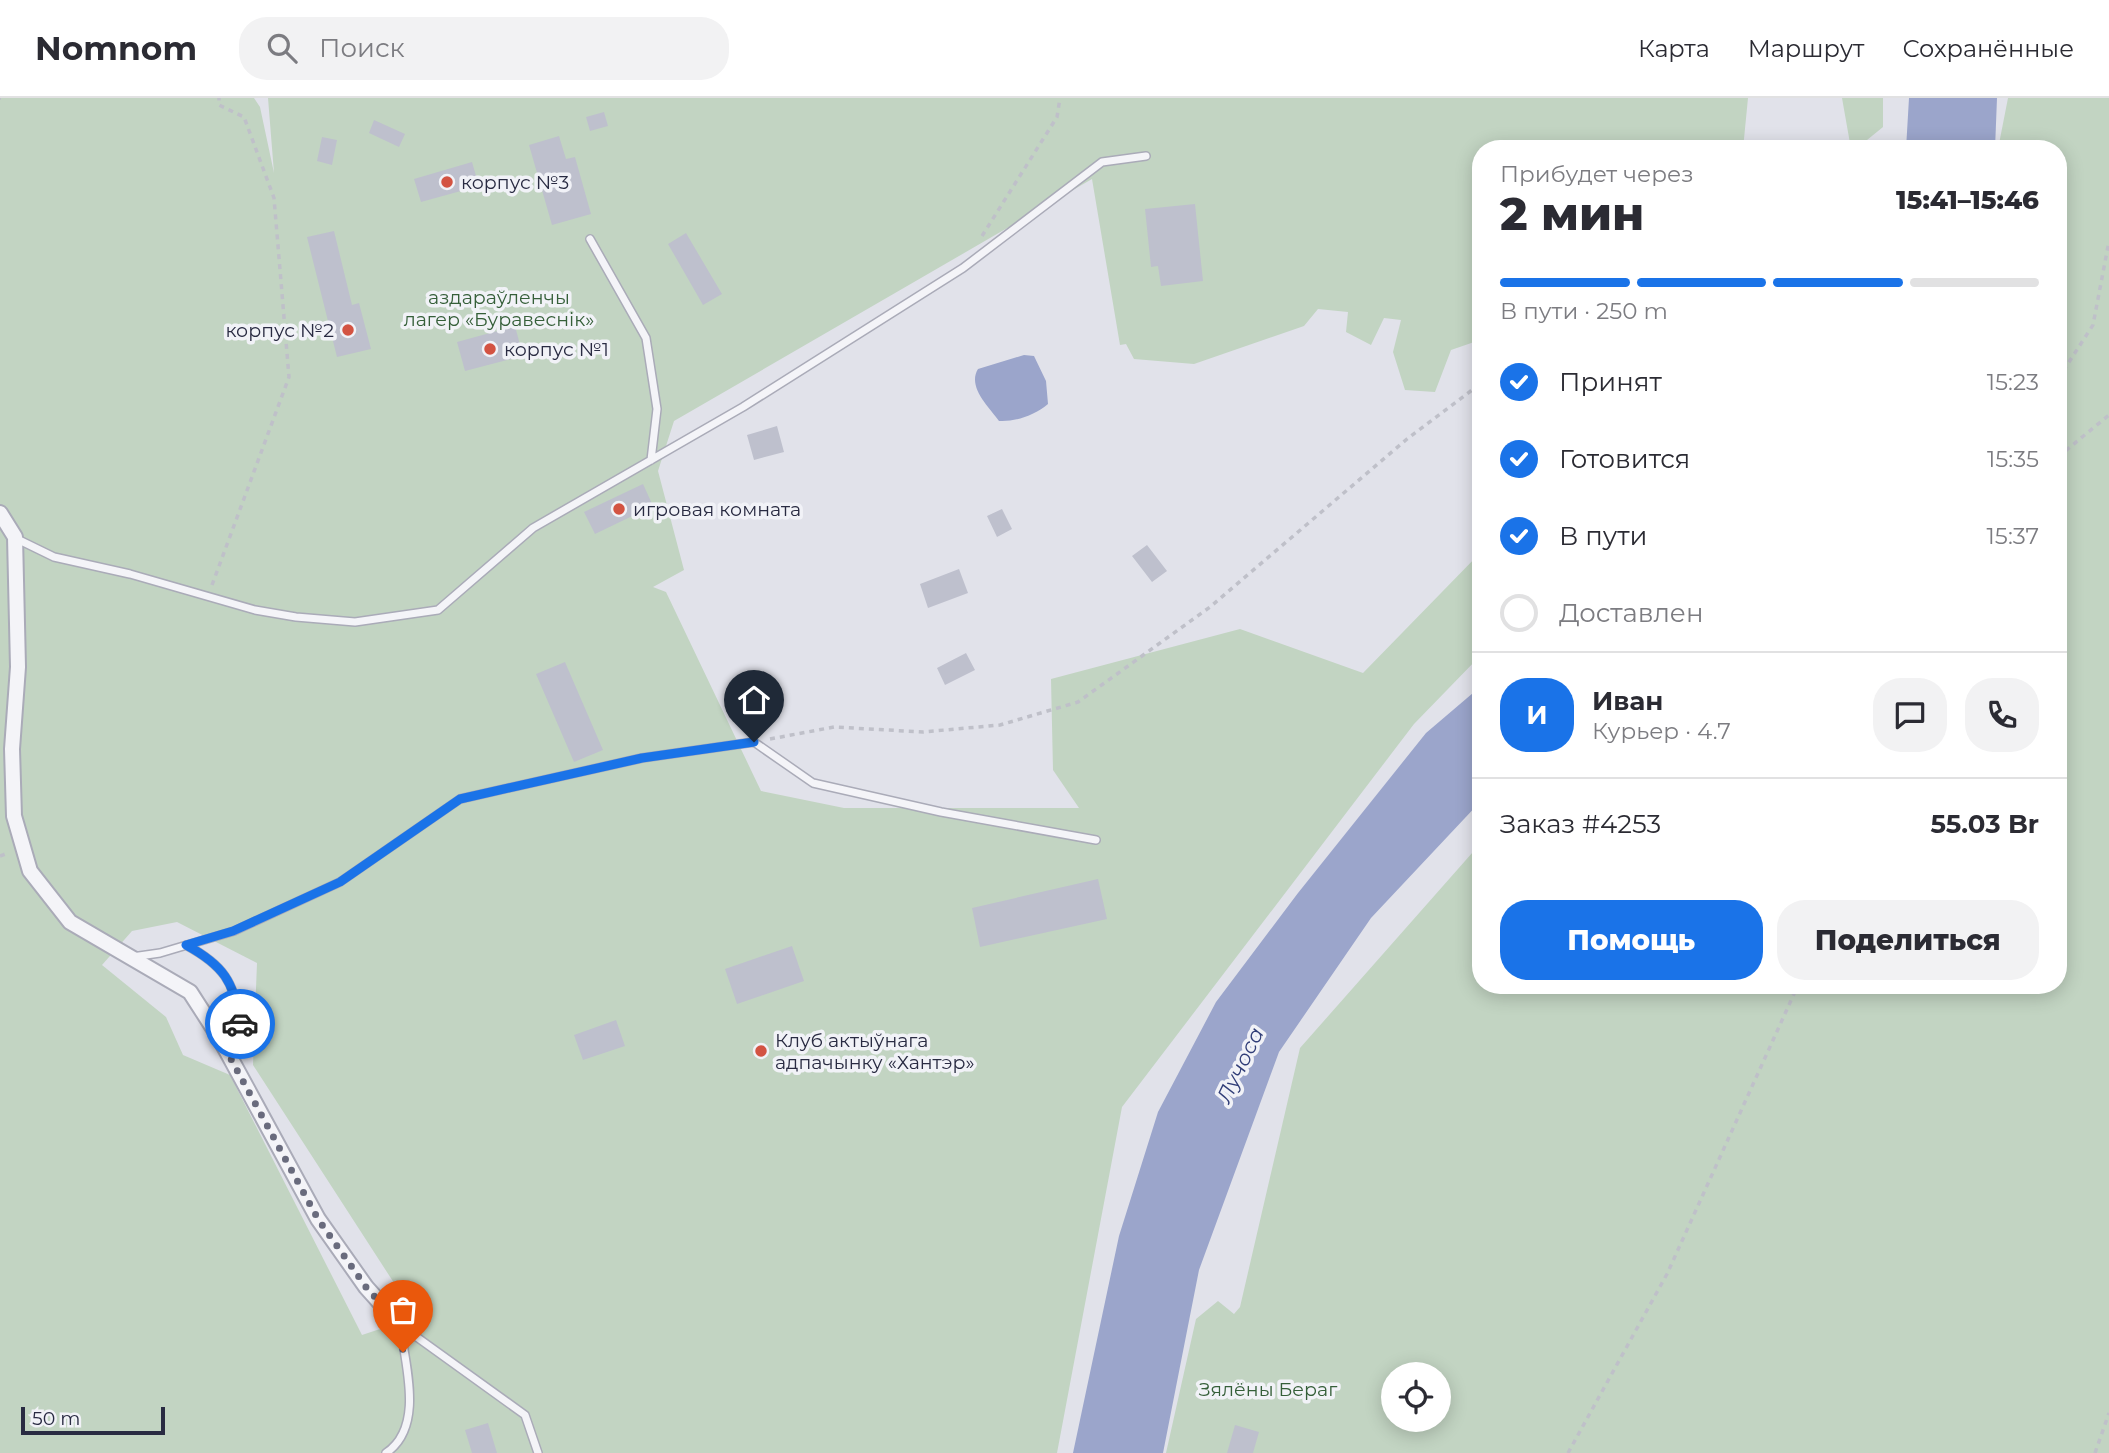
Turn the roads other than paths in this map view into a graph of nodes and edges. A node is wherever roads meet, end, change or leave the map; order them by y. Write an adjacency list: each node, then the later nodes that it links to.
1 (1146, 156): 3 (lane)
2 (590, 239): 3 (lane)
3 (651, 460): 5 (lane)
4 (0, 513): 5 (street)
5 (15, 537): 8 (street)
6 (1096, 840): 7 (lane)
7 (186, 945): 8 (lane); 9 (lane)
8 (129, 958): 9 (street)
9 (219, 1037): 10 (street)
10 (400, 1325): 11 (lane); 12 (lane)
11 (386, 1453)
12 (538, 1453)

